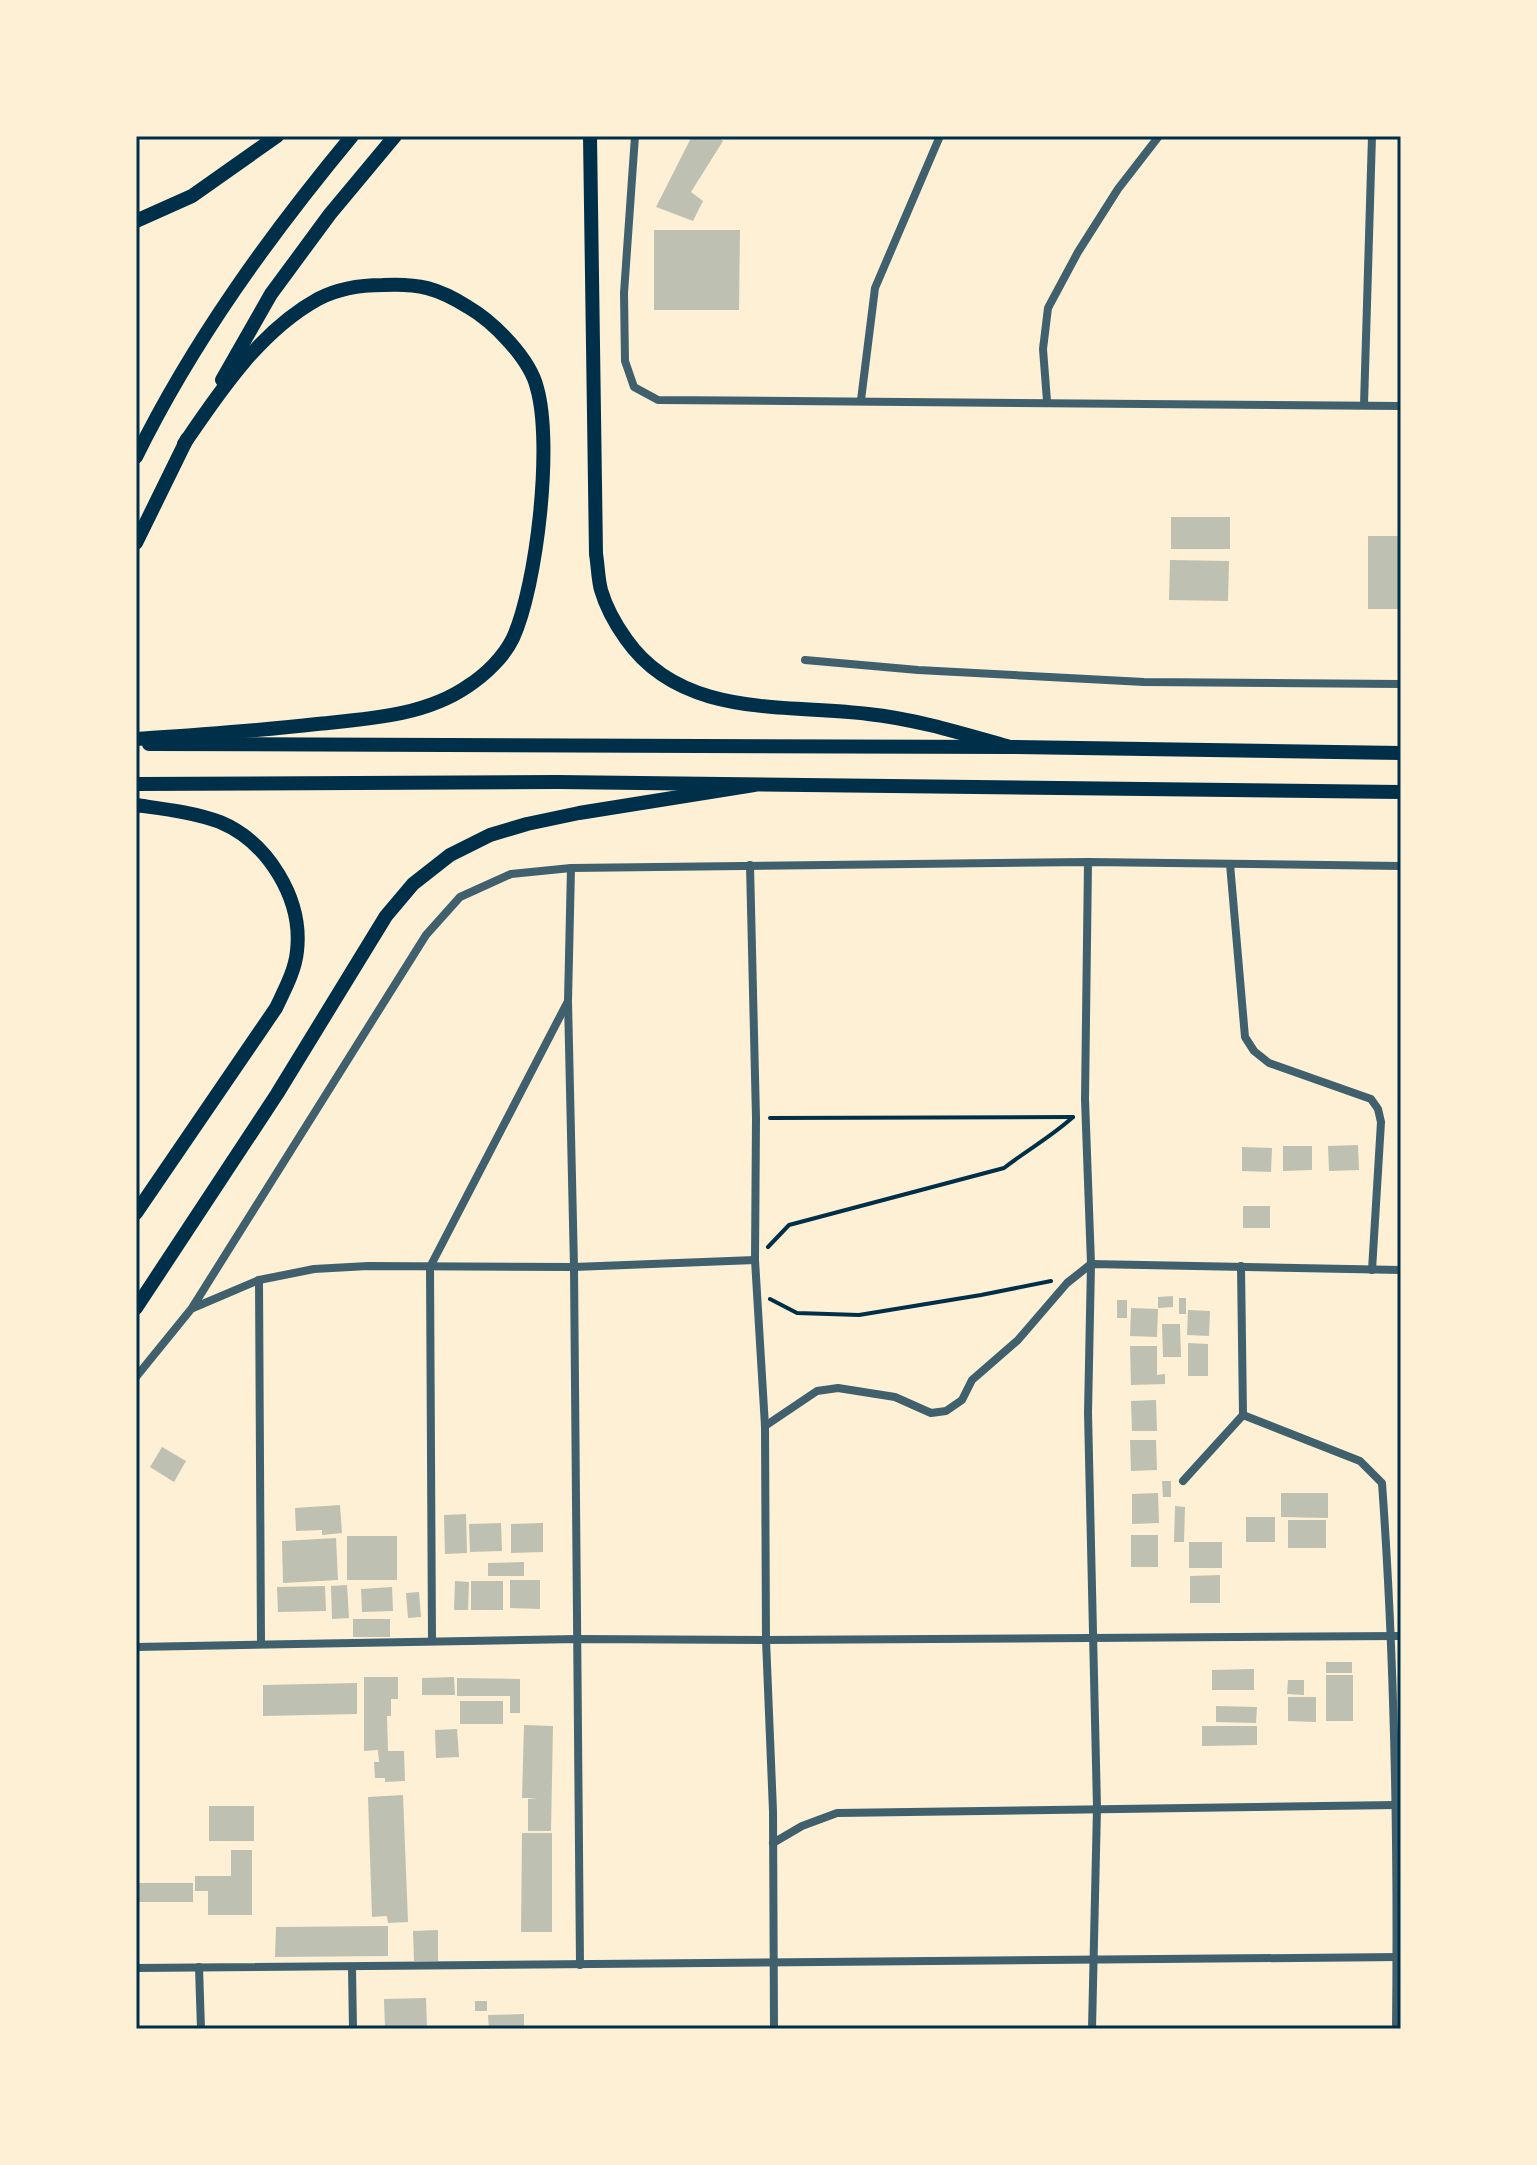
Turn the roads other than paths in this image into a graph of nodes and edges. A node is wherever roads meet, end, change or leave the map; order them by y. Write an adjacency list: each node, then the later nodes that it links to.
1 (277, 136): 9 (main road)
2 (352, 136): 15 (main road)
3 (395, 136): 14 (main road)
4 (590, 136): 20 (main road)
5 (635, 136): 10 (street)
6 (940, 136): 10 (street)
7 (1159, 136): 11 (street)
8 (1372, 136): 12 (street)
9 (136, 221)
10 (861, 400): 11 (street)
11 (1047, 401): 12 (street)
12 (1364, 405): 13 (street)
13 (1401, 406)
14 (184, 444): 16 (main road); 19 (main road)
15 (136, 457)
16 (136, 543)
17 (805, 660): 18 (street)
18 (1401, 684)
19 (136, 742): 20 (main road)
20 (1010, 747): 21 (main road)
21 (1401, 753)
22 (136, 784): 23 (main road)
23 (754, 785): 24 (main road); 41 (main road)
24 (1401, 792)
25 (136, 805): 32 (main road)
26 (1088, 862): 27 (street); 28 (street); 34 (street)
27 (1230, 864): 29 (street); 38 (street)
28 (750, 865): 30 (street); 33 (street)
29 (1401, 866)
30 (571, 868): 31 (street); 42 (street)
31 (568, 1001): 36 (street); 37 (street)
32 (136, 1213)
33 (755, 1260): 37 (street); 45 (street)
34 (1091, 1264): 35 (street); 45 (street); 48 (street)
35 (1241, 1266): 38 (street); 44 (street)
36 (430, 1267): 37 (street); 40 (street); 51 (street)
37 (574, 1267): 49 (street)
38 (1372, 1270): 39 (street)
39 (1401, 1270)
40 (259, 1280): 42 (street); 52 (street)
41 (136, 1308)
42 (192, 1308): 43 (street)
43 (136, 1377)
44 (1243, 1415): 46 (street); 47 (street)
45 (765, 1426): 50 (street)
46 (1183, 1481)
47 (1397, 1636): 48 (street); 54 (street)
48 (1092, 1638): 50 (street); 55 (street)
49 (577, 1639): 50 (street); 51 (street); 60 (street)
50 (766, 1640): 56 (street)
51 (432, 1641): 52 (street)
52 (261, 1644): 53 (street)
53 (136, 1647)
54 (1397, 1805): 55 (street); 57 (street)
55 (1097, 1808): 56 (street); 58 (street)
56 (773, 1843): 59 (street)
57 (1399, 1957): 58 (street); 68 (street)
58 (1093, 1962): 59 (street); 67 (street)
59 (774, 1963): 60 (street); 66 (street)
60 (580, 1965): 63 (street)
61 (199, 1967): 62 (street); 63 (street); 64 (street)
62 (136, 1968)
63 (352, 1968): 65 (street)
64 (201, 2029)
65 (353, 2029)
66 (774, 2029)
67 (1092, 2029)
68 (1396, 2029)

